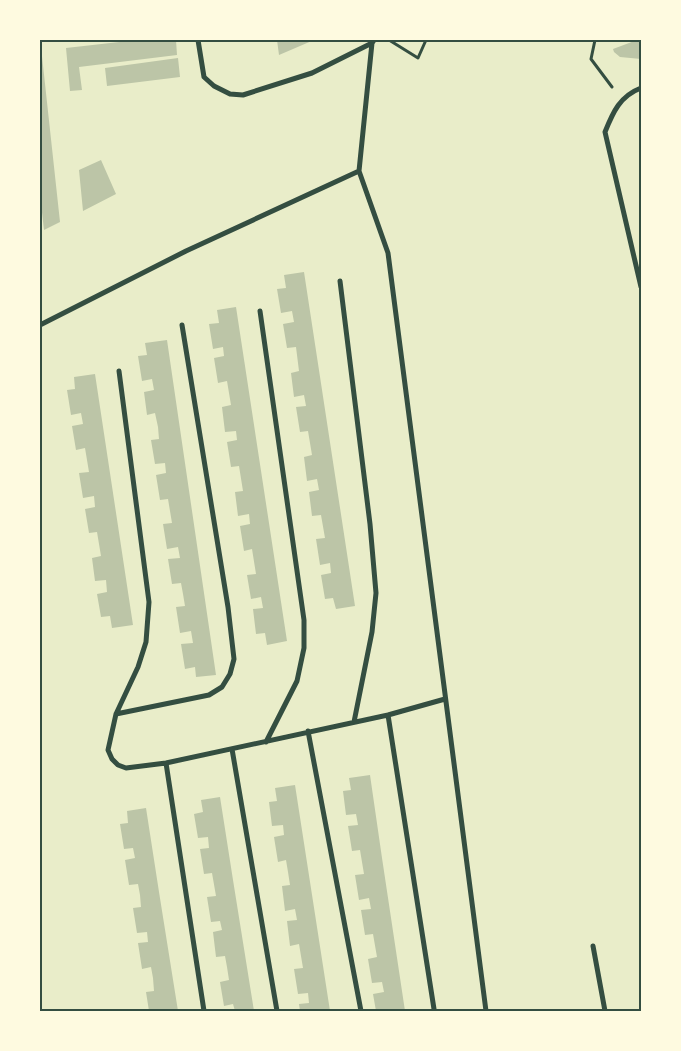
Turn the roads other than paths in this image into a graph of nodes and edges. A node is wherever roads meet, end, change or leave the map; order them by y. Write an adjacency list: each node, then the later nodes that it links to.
1 (198, 40): 2 (street)
2 (373, 42): 4 (street)
3 (641, 88): 6 (street)
4 (359, 171): 8 (street); 11 (street)
5 (340, 281): 14 (street)
6 (641, 286)
7 (260, 311): 16 (street)
8 (40, 325)
9 (182, 325): 12 (street)
10 (119, 371): 12 (street)
11 (445, 699): 13 (street); 24 (street)
12 (116, 714): 18 (street)
13 (388, 715): 14 (street); 20 (street)
14 (354, 722): 15 (street)
15 (308, 731): 16 (street); 23 (street)
16 (266, 742): 17 (street)
17 (232, 749): 18 (street); 22 (street)
18 (166, 763): 21 (street)
19 (593, 946): 25 (street)
20 (434, 1009)
21 (204, 1011)
22 (277, 1011)
23 (361, 1011)
24 (486, 1011)
25 (605, 1011)

